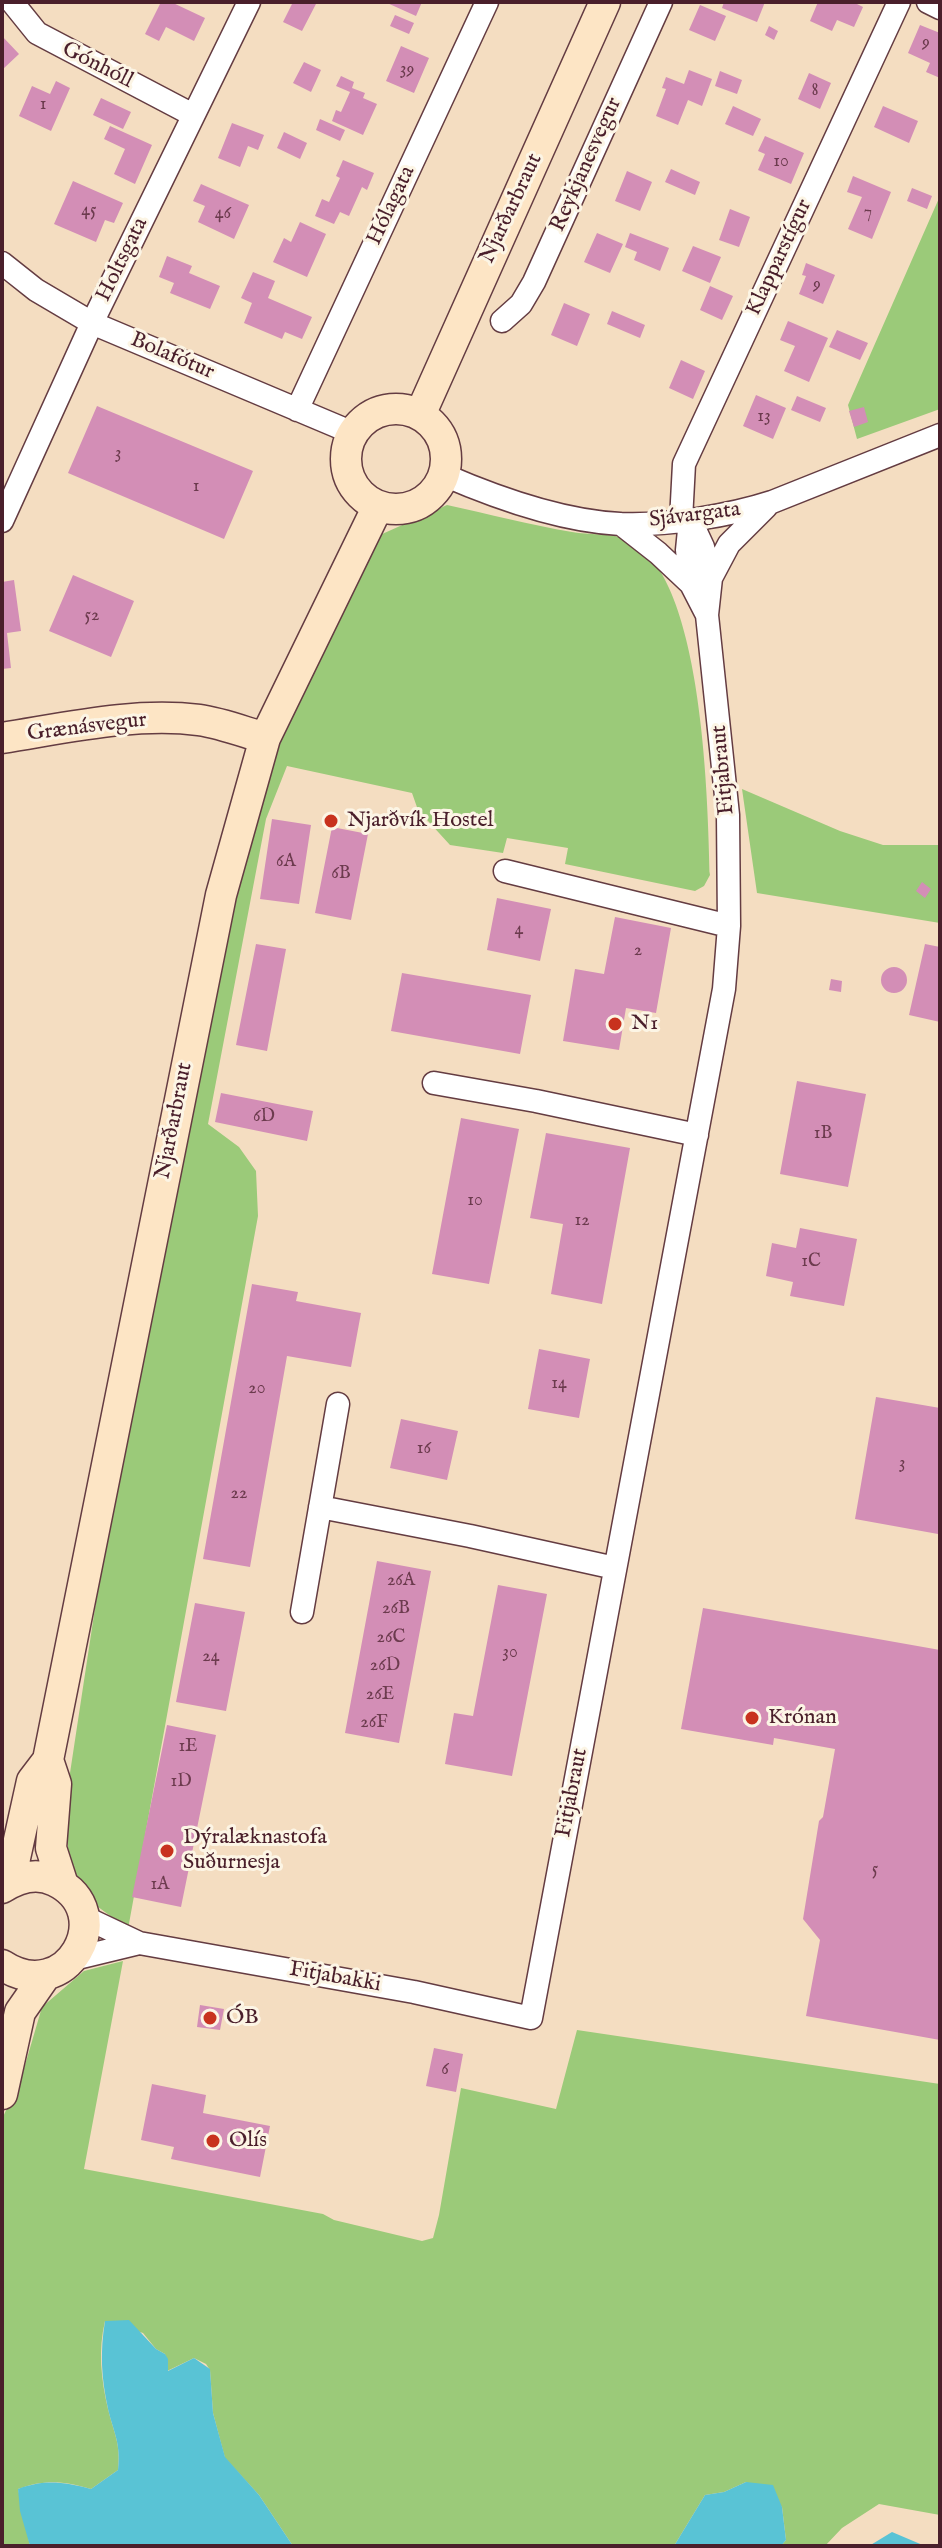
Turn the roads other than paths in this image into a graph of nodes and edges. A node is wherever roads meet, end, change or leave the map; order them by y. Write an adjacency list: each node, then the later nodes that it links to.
1 (12, 2): 9 (street, Gónhóll)
2 (249, 2): 9 (street, Holtsgata)
3 (487, 2): 13 (street, Hólagata)
4 (605, 2): 14 (main road, Njarðarbraut)
5 (661, 2): 11 (street, Reykjanesvegur)
6 (899, 2): 20 (street, Klapparstígur)
7 (928, 2): 8 (street)
8 (940, 8)
9 (193, 115): 12 (street, Holtsgata)
10 (2, 263): 12 (street, Bolafótur)
11 (502, 321)
12 (92, 323): 13 (street, Bolafótur); 21 (street, Holtsgata)
13 (297, 410): 15 (street, Bolafótur)
14 (420, 415): 15 (main road); 17 (main road)
15 (353, 433): 19 (main road)
16 (940, 435): 18 (street, Sjávargata)
17 (444, 475): 19 (main road); 22 (street, Sjávargata)
18 (772, 502): 20 (street, Sjávargata); 23 (street, Fitjabraut)
19 (378, 506): 25 (main road, Njarðarbraut)
20 (685, 519): 22 (street, Sjávargata); 23 (street, Fitjabraut)
21 (2, 521)
22 (621, 524): 23 (street)
23 (701, 581): 27 (street, Fitjabraut)
24 (2, 738): 25 (main road, Grænásvegur)
25 (265, 738): 34 (main road, Njarðarbraut)
26 (505, 871): 27 (street)
27 (729, 926): 29 (street, Fitjabraut)
28 (434, 1083): 29 (street)
29 (697, 1135): 32 (street, Fitjabraut)
30 (338, 1404): 31 (street)
31 (320, 1507): 32 (street); 33 (street)
32 (615, 1568): 42 (street, Fitjabraut)
33 (302, 1612)
34 (48, 1760): 35 (main road, Njarðarbraut); 36 (main road, Njarðarbraut)
35 (63, 1885): 36 (main road, Njarðarbraut); 37 (main road, Njarðarbraut)
36 (2, 1886)
37 (84, 1917): 38 (street, Fitjabakki); 39 (main road)
38 (139, 1943): 39 (street, Fitjabakki); 42 (street, Fitjabakki)
39 (73, 1959): 41 (main road)
40 (2, 1965): 41 (main road)
41 (45, 1976): 43 (main road)
42 (531, 2018)
43 (2, 2094)

